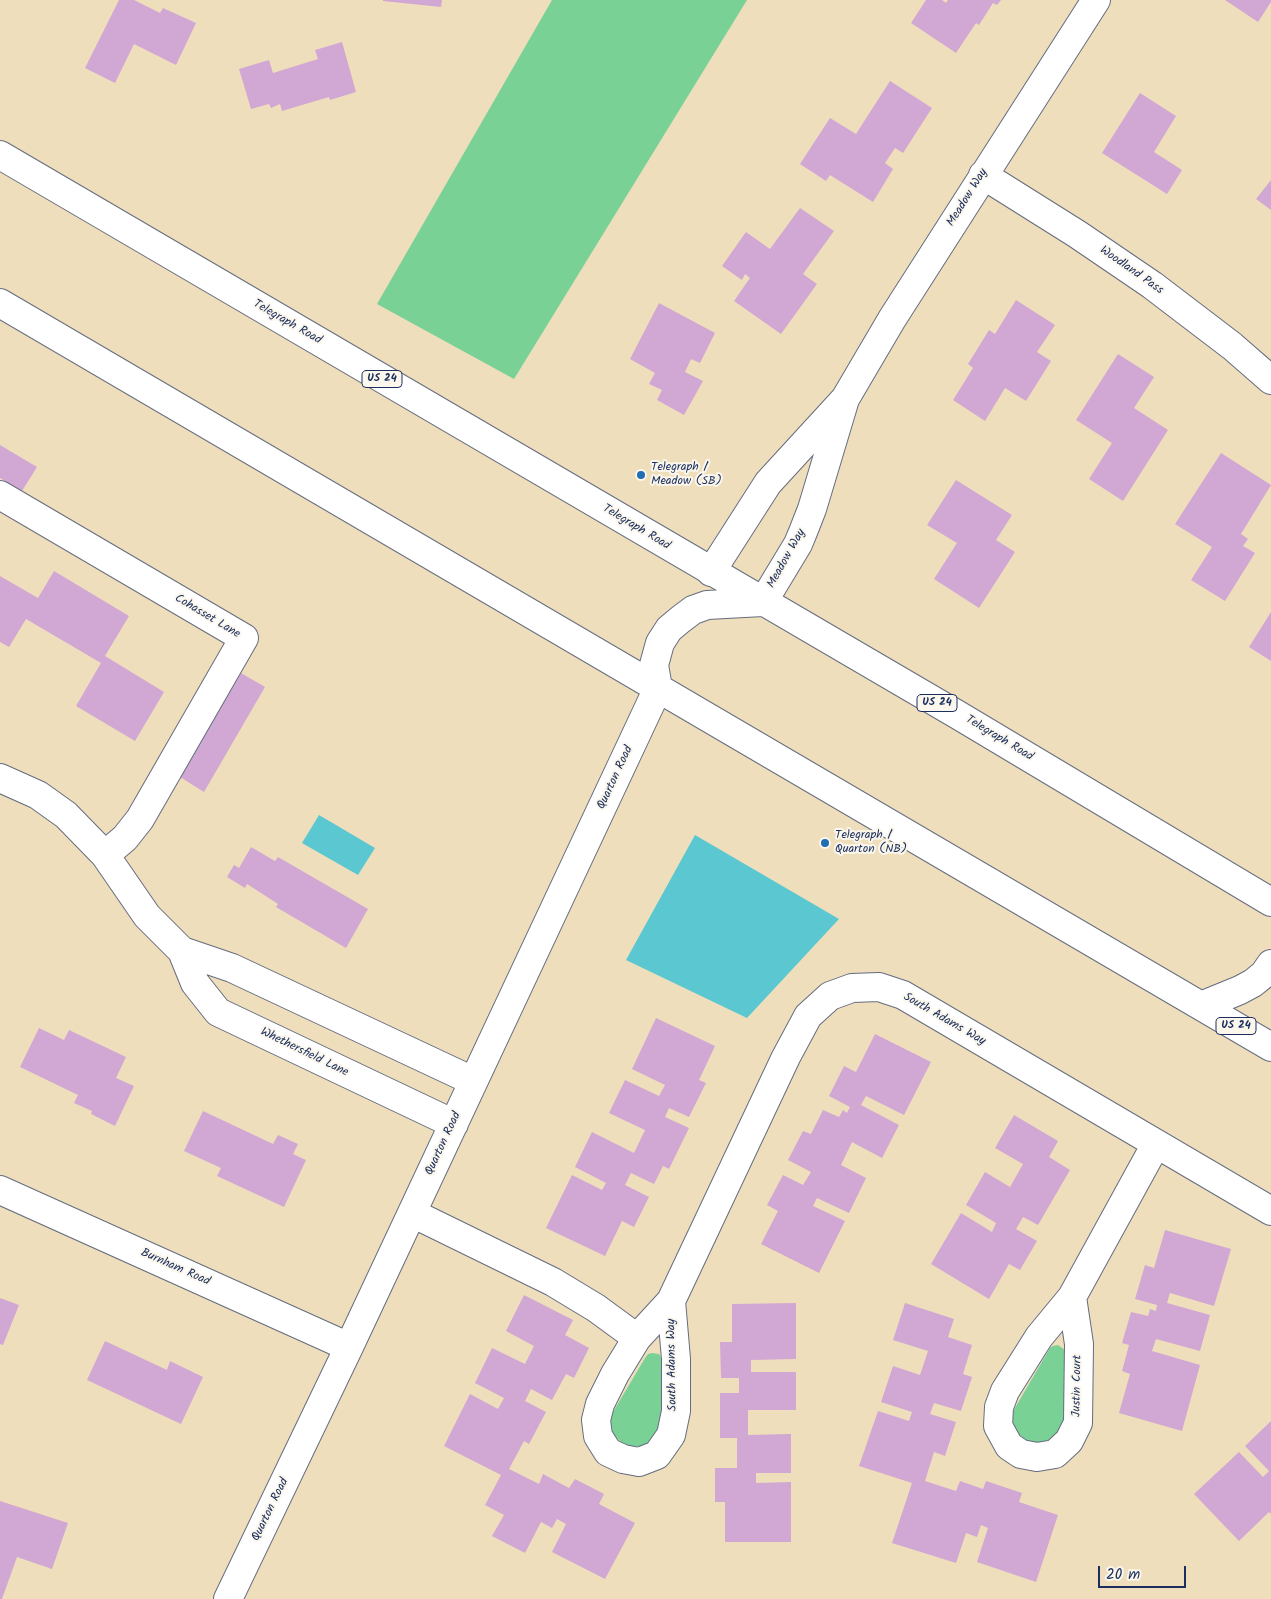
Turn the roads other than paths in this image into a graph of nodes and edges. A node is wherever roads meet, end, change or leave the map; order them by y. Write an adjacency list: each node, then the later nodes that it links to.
1 (1096, 0): 3 (main road, Meadow Way)
2 (0, 155): 8 (main road, Telegraph Road / US 24)
3 (983, 175): 5 (main road, Woodland Pass); 6 (main road, Meadow Way)
4 (0, 303): 10 (main road, US 24)
5 (1271, 380)
6 (845, 399): 8 (main road, Meadow Way); 9 (main road, Meadow Way)
7 (0, 494): 12 (main road, Cohasset Lane)
8 (711, 572): 9 (main road, Telegraph Road / US 24)
9 (763, 602): 10 (main road); 13 (main road, Telegraph Road / US 24)
10 (658, 688): 16 (main road, US 24); 18 (main road, Quarton Road)
11 (0, 778): 12 (main road, Whethersfield Lane)
12 (105, 855): 14 (main road, Whethersfield Lane)
13 (1271, 902)
14 (182, 951): 18 (main road, Whethersfield Lane); 19 (main road, Whethersfield Lane)
15 (1271, 964): 16 (main road)
16 (1201, 1006): 17 (main road, US 24)
17 (1271, 1047)
18 (473, 1081): 19 (main road, Quarton Road)
19 (454, 1124): 23 (main road, Quarton Road)
20 (1156, 1144): 22 (main road, South Adams Way); 24 (main road, Justin Court); 25 (main road, South Adams Way)
21 (0, 1190): 27 (main road, Burnham Road)
22 (1271, 1212)
23 (412, 1214): 26 (main road); 27 (main road, Quarton Road)
24 (1072, 1297): 24 (main road, Justin Court)
25 (671, 1300): 26 (main road, South Adams Way); 26 (main road, South Adams Way)
26 (637, 1338)
27 (349, 1347): 28 (main road, Quarton Road)
28 (228, 1599)

